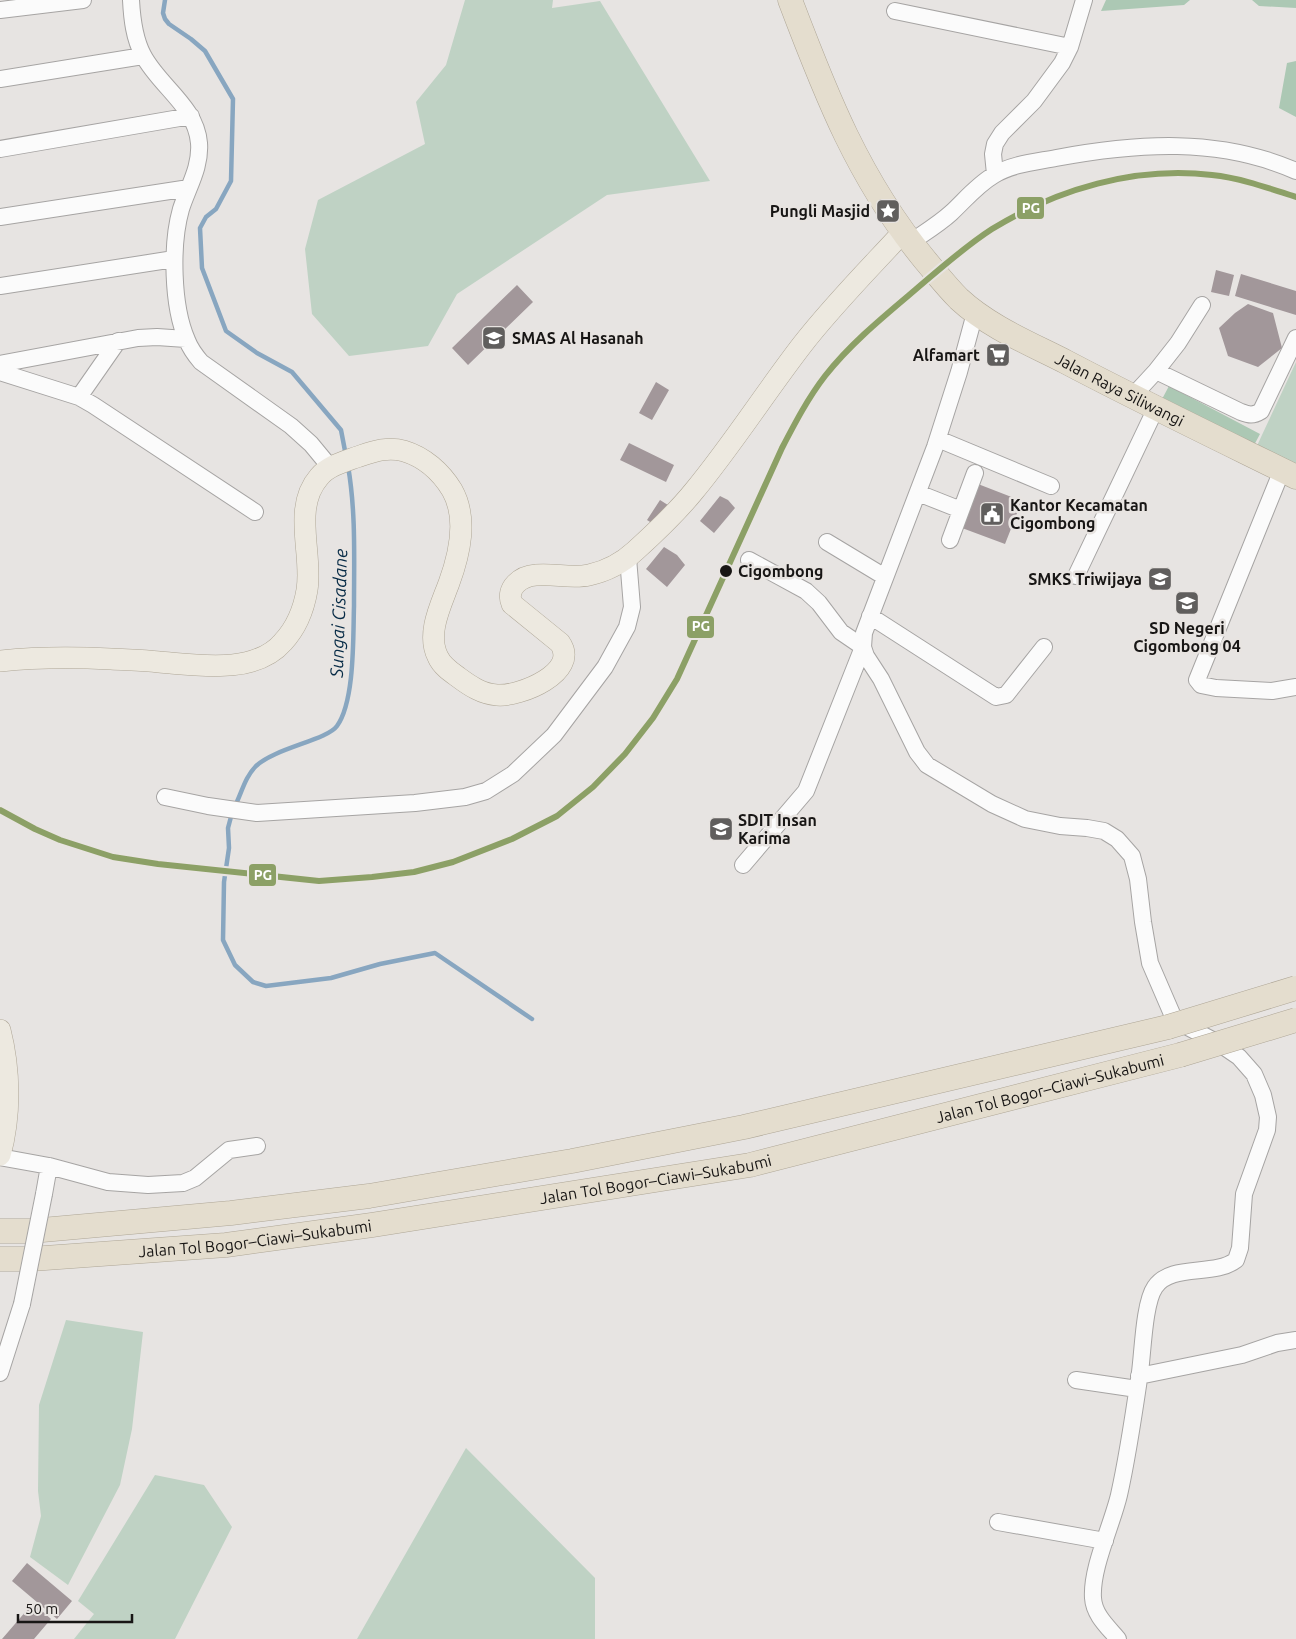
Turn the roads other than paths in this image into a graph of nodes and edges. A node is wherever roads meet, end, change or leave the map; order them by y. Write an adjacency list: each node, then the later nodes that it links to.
1 (83, 0): 5 (street)
2 (132, 0): 8 (street)
3 (790, 0): 16 (highway, Jalan Raya Siliwangi)
4 (1084, 0): 7 (street)
5 (0, 10)
6 (895, 11): 7 (street)
7 (1070, 47): 13 (street)
8 (143, 56): 9 (street); 10 (street)
9 (0, 80)
10 (191, 116): 11 (street); 14 (street)
11 (0, 149)
12 (1296, 171): 13 (street)
13 (995, 174): 16 (street)
14 (189, 188): 15 (street); 17 (street)
15 (0, 217)
16 (911, 242): 20 (highway, Jalan Raya Siliwangi); 40 (main road)
17 (174, 259): 18 (street); 22 (street)
18 (0, 286)
19 (1202, 305): 25 (street)
20 (975, 313): 28 (highway, Jalan Raya Siliwangi); 30 (street)
21 (1296, 338): 25 (street)
22 (186, 339): 23 (street); 31 (street)
23 (118, 342): 24 (street); 27 (street)
24 (0, 364)
25 (1156, 371): 28 (street)
26 (0, 372): 27 (street)
27 (79, 397): 37 (street)
28 (1132, 397): 29 (highway, Jalan Raya Siliwangi)
29 (1156, 408): 33 (highway, Jalan Raya Siliwangi); 43 (street)
30 (938, 439): 34 (street); 35 (street)
31 (336, 465): 40 (main road); 47 (main road)
32 (975, 472): 36 (street)
33 (1289, 473): 48 (street)
34 (1051, 486)
35 (918, 493): 36 (street); 42 (street)
36 (961, 510): 38 (street)
37 (255, 512)
38 (950, 540)
39 (826, 542): 42 (street)
40 (628, 558): 49 (street)
41 (748, 560): 45 (street)
42 (885, 576): 44 (street)
43 (1076, 576)
44 (870, 616): 45 (street); 46 (street)
45 (863, 647): 50 (street); 62 (street)
46 (1044, 647)
47 (0, 660)
48 (1296, 687)
49 (165, 797)
50 (744, 865)
51 (1296, 988): 57 (highway, Jalan Tol Bogor–Ciawi–Sukabumi, bridge)
52 (1296, 1020): 58 (highway, Jalan Tol Bogor–Ciawi–Sukabumi, bridge)
53 (0, 1030): 55 (main road)
54 (257, 1146): 56 (street)
55 (0, 1156): 56 (street)
56 (49, 1166): 60 (street, bridge)
57 (0, 1231)
58 (0, 1259)
59 (1296, 1340): 62 (street)
60 (0, 1373)
61 (1076, 1380): 62 (street)
62 (1138, 1383): 64 (street)
63 (998, 1522): 64 (street)
64 (1105, 1541): 65 (street)
65 (1118, 1639)

